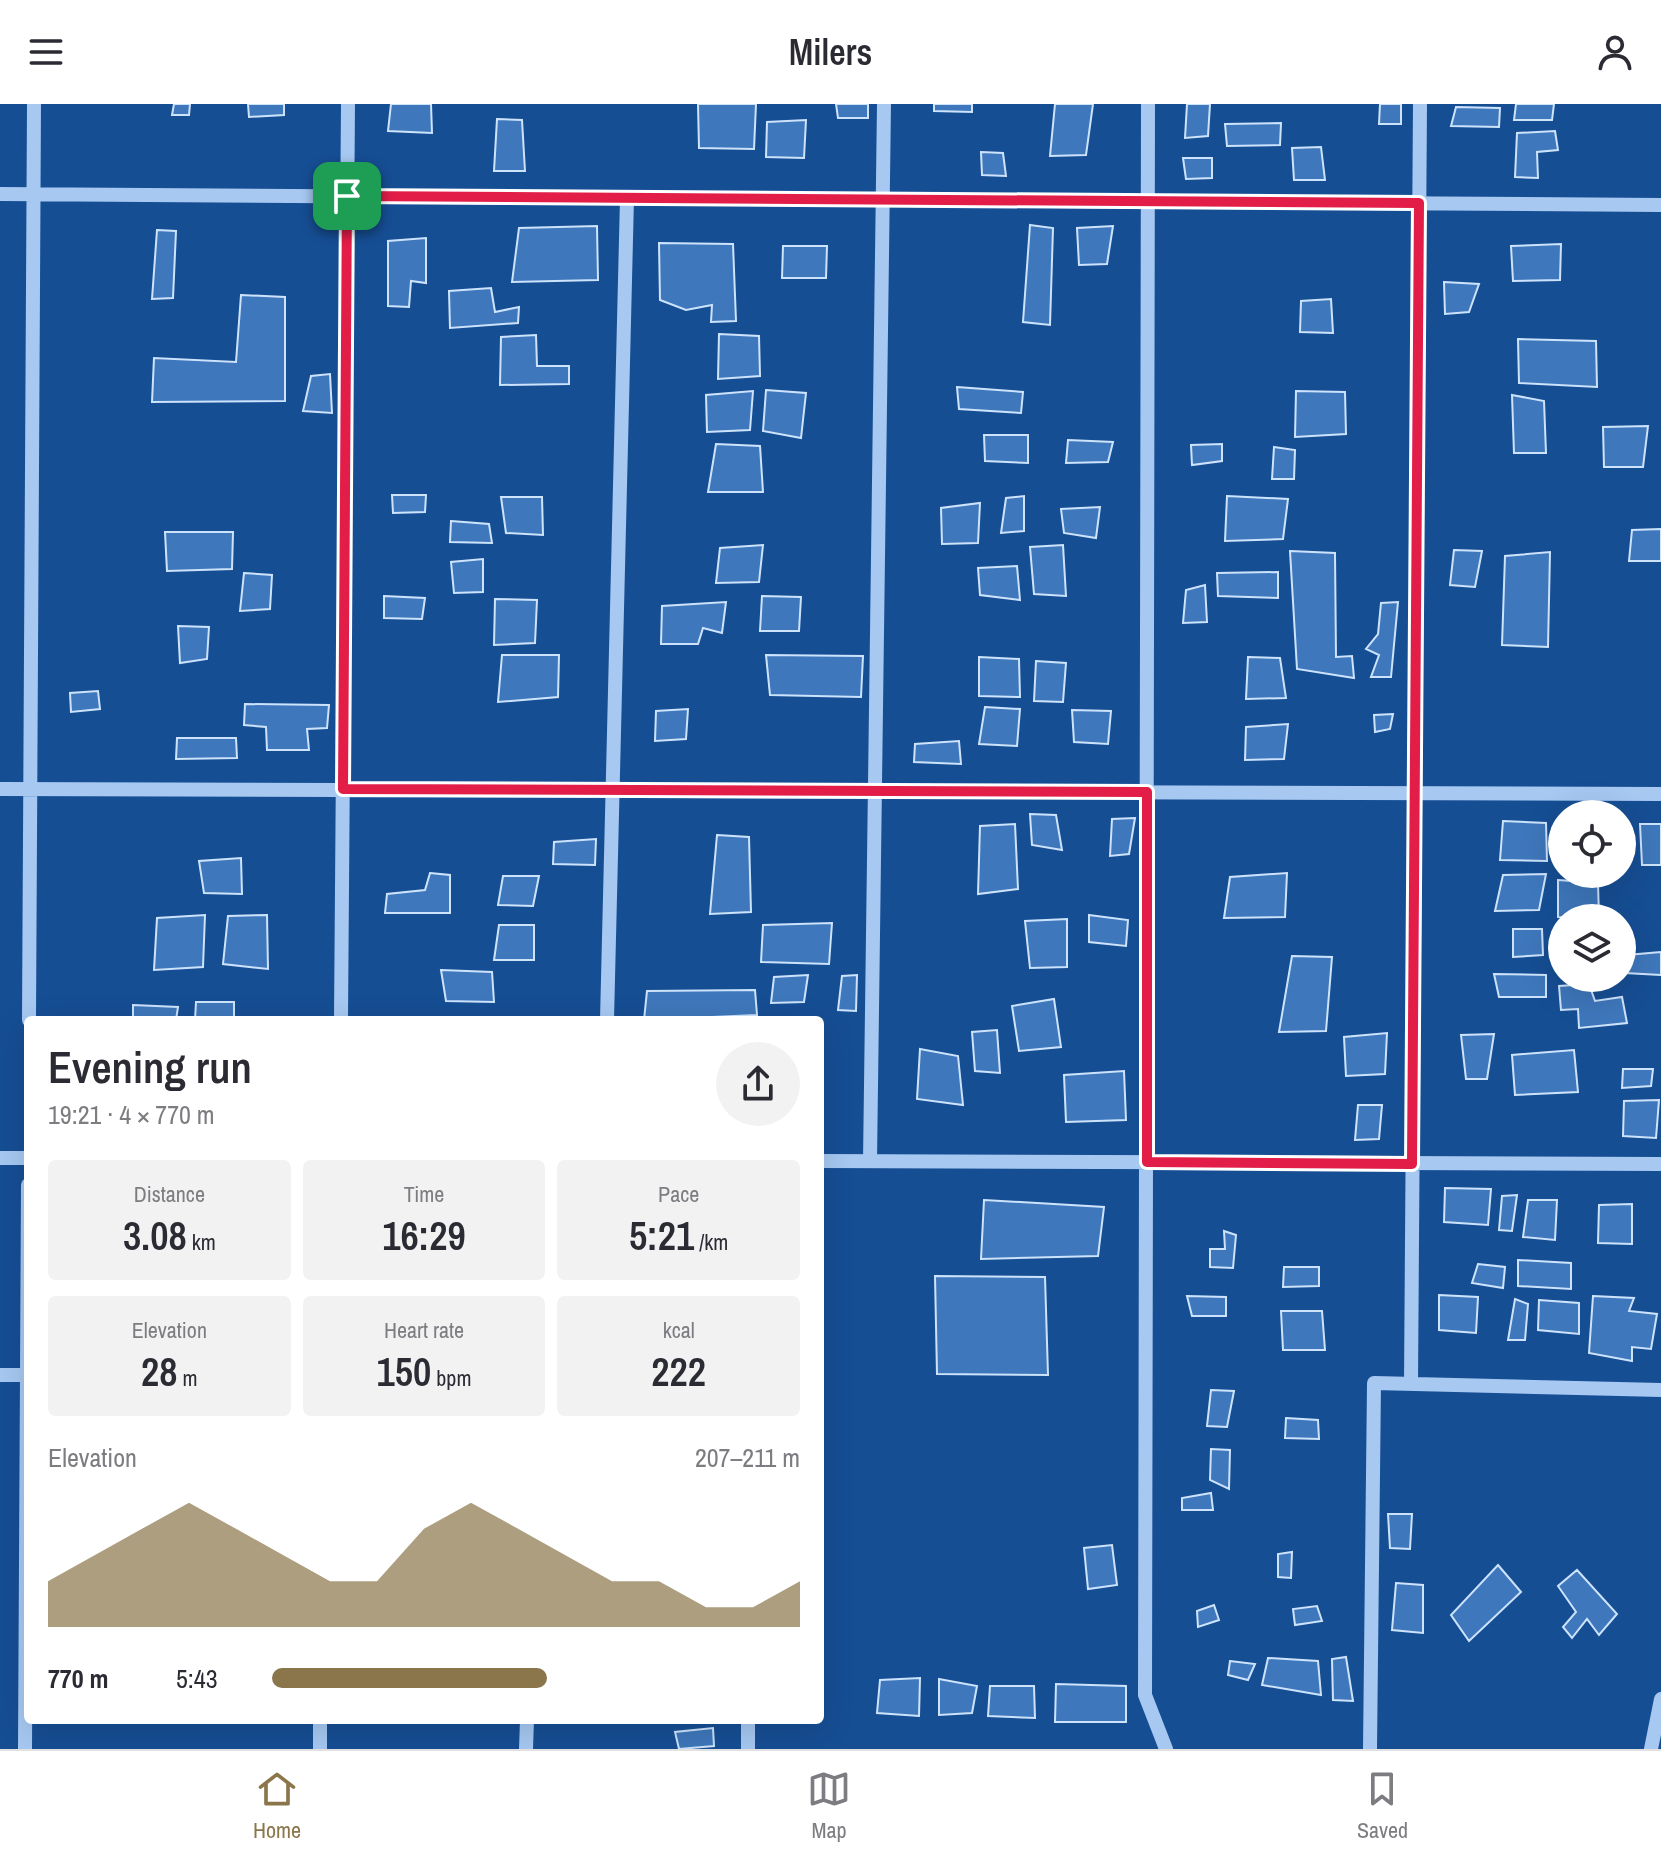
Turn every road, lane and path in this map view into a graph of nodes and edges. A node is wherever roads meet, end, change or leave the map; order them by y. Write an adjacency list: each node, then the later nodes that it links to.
1 (34, 104): 7 (street)
2 (348, 104): 8 (street)
3 (884, 104): 10 (street)
4 (1148, 104): 11 (street)
5 (1420, 104): 12 (street)
6 (0, 194): 7 (street)
7 (34, 194): 8 (street); 15 (street)
8 (347, 196): 9 (street); 16 (street)
9 (627, 198): 10 (street); 17 (street)
10 (884, 199): 11 (street); 18 (street)
11 (1148, 201): 12 (street); 19 (street)
12 (1419, 203): 13 (street); 20 (street)
13 (1661, 205)
14 (0, 789): 15 (street)
15 (30, 789): 16 (street); 22 (street)
16 (343, 789): 17 (street); 23 (street)
17 (612, 790): 18 (street); 24 (street)
18 (875, 791): 19 (street); 28 (street)
19 (1147, 792): 20 (street); 29 (street)
20 (1415, 793): 21 (street); 30 (street)
21 (1661, 794)
22 (29, 1016)
23 (341, 1016)
24 (607, 1016)
25 (0, 1158): 26 (street)
26 (24, 1158)
27 (824, 1161): 28 (street)
28 (870, 1161): 29 (street)
29 (1147, 1162): 30 (street); 45 (street)
30 (1412, 1164): 31 (street); 34 (street)
31 (1661, 1164)
32 (0, 1375): 33 (street)
33 (24, 1375)
34 (1411, 1384): 35 (street); 46 (street)
35 (1661, 1390)
36 (1661, 1699): 47 (street)
37 (25, 1724): 41 (street)
38 (320, 1724): 42 (street)
39 (527, 1724): 43 (street)
40 (748, 1724): 44 (street)
41 (25, 1749)
42 (320, 1749)
43 (526, 1749)
44 (748, 1749)
45 (1166, 1749)
46 (1370, 1749)
47 (1651, 1749)

